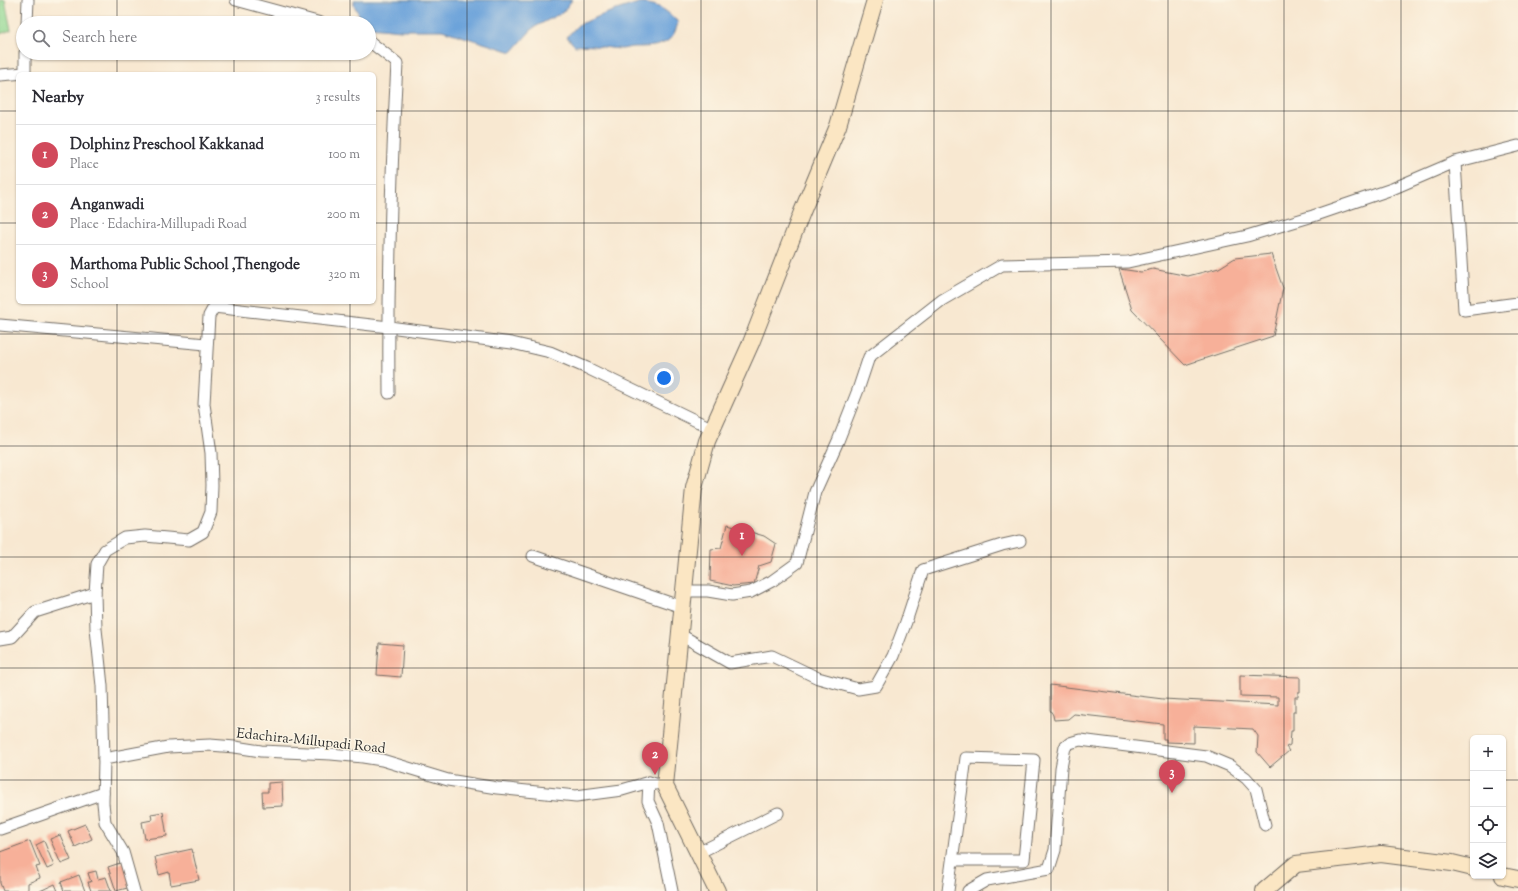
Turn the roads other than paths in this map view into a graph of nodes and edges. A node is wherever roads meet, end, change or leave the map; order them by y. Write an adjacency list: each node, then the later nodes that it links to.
1 (28, 0): 4 (street)
2 (236, 0): 5 (street)
3 (875, 0): 18 (main road)
4 (27, 16)
5 (295, 16)
6 (376, 46): 15 (street)
7 (26, 60): 8 (street)
8 (25, 72)
9 (16, 74): 10 (street)
10 (0, 75)
11 (1518, 146): 12 (street)
12 (1454, 162): 13 (street); 21 (street)
13 (1518, 303)
14 (0, 325): 16 (street)
15 (389, 327): 16 (street); 17 (street); 18 (street)
16 (206, 344): 22 (street)
17 (389, 393)
18 (713, 429): 21 (main road)
19 (1020, 541): 24 (street)
20 (533, 556): 23 (street)
21 (684, 591): 23 (main road)
22 (95, 594): 25 (street); 26 (street)
23 (682, 607): 24 (main road)
24 (679, 634): 28 (main road)
25 (0, 639)
26 (104, 759): 27 (street, Edachira-Millupadi Road); 29 (street)
27 (649, 782): 28 (street); 39 (street)
28 (665, 786): 33 (main road)
29 (103, 793): 32 (street); 38 (street)
30 (778, 814): 33 (street)
31 (1265, 825): 42 (street)
32 (0, 829)
33 (698, 853): 40 (main road)
34 (953, 860): 34 (street); 41 (street)
35 (1470, 867): 43 (main road)
36 (1506, 877): 37 (main road)
37 (1518, 879)
38 (134, 891)
39 (672, 891)
40 (717, 891)
41 (948, 891)
42 (968, 891)
43 (1264, 891)

